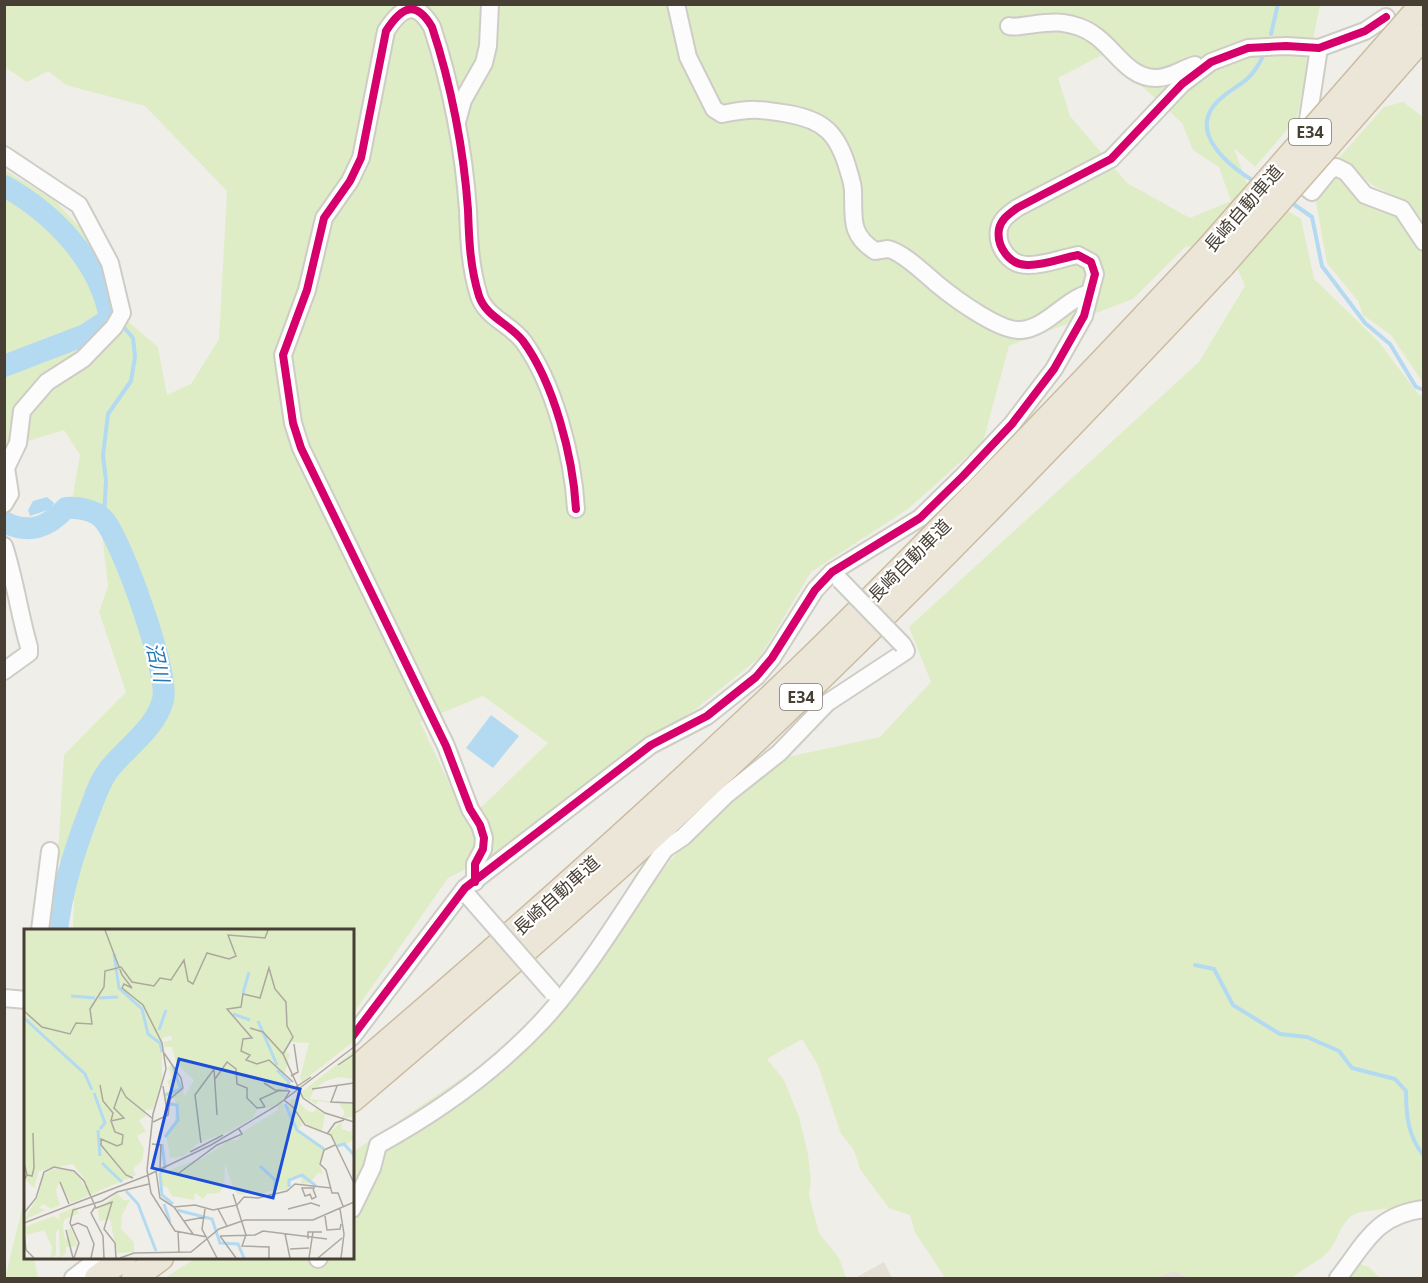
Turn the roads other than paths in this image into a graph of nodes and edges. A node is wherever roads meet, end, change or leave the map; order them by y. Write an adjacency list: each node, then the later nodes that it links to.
1 (490, 4): 10 (street)
2 (676, 4): 14 (street)
3 (1417, 9): 13 (highway, 長崎自動車道 / E34, bridge)
4 (1383, 11): 7 (street); 8 (street)
5 (1009, 26): 9 (street)
6 (1424, 36): 13 (highway, 長崎自動車道 / E34, bridge)
7 (1320, 48): 9 (street); 12 (street)
8 (1424, 53)
9 (1211, 62): 14 (street)
10 (457, 122): 16 (street); 23 (street)
11 (4, 155): 15 (street)
12 (1424, 242)
13 (1215, 258): 29 (highway, 長崎自動車道 / E34); 30 (highway, 長崎自動車道 / E34)
14 (1090, 293): 18 (street)
15 (4, 504)
16 (576, 508)
17 (4, 546): 20 (street)
18 (836, 576): 23 (street); 25 (street, bridge)
19 (4, 595): 20 (street)
20 (17, 608): 21 (street)
21 (4, 671)
22 (50, 851): 24 (street)
23 (470, 889): 25 (street, bridge); 28 (street)
24 (40, 929)
25 (556, 996): 31 (street)
26 (4, 998): 27 (street)
27 (24, 1000)
28 (354, 1034)
29 (354, 1070)
30 (354, 1098)
31 (354, 1205)
32 (1424, 1209): 38 (street)
33 (116, 1259): 35 (highway)
34 (158, 1259): 37 (highway)
35 (96, 1264): 36 (street)
36 (73, 1278)
37 (134, 1278)
38 (1338, 1278)

